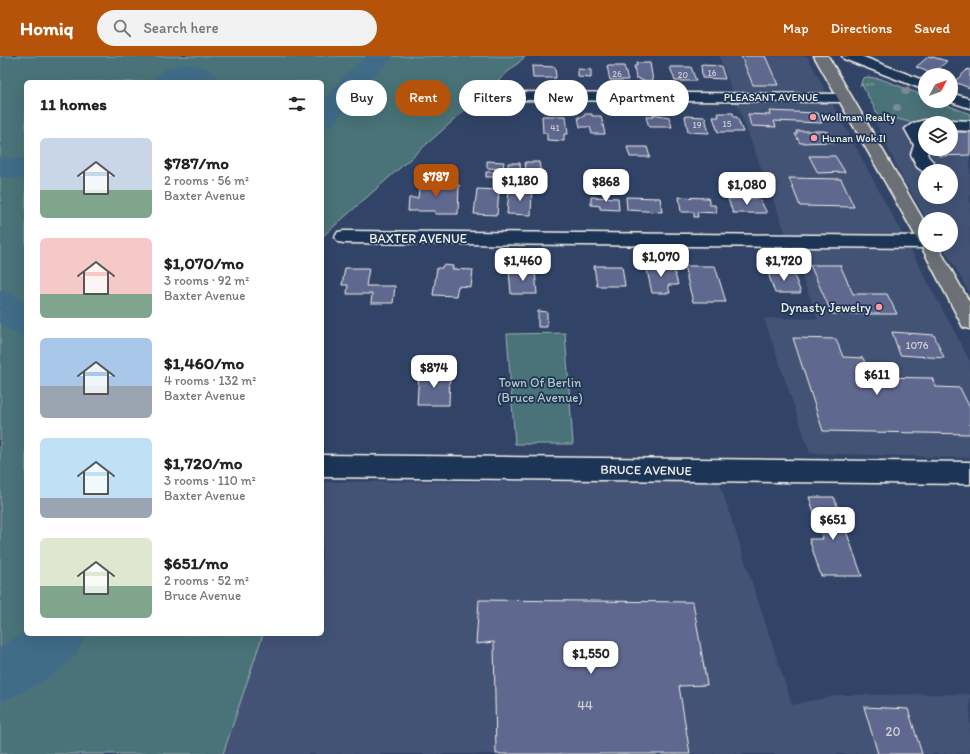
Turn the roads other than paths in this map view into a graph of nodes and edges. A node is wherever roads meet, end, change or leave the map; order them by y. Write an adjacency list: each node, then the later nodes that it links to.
1 (821, 56): 5 (main road)
2 (849, 56): 3 (street)
3 (918, 83)
4 (526, 96): 5 (street, PLEASANT AVENUE)
5 (845, 98): 12 (main road)
6 (958, 99): 7 (street)
7 (970, 104)
8 (958, 125): 10 (street)
9 (918, 126): 11 (street)
10 (970, 126)
11 (918, 138)
12 (918, 228)
13 (344, 237): 14 (street, BAXTER AVENUE)
14 (918, 240)
15 (932, 252): 16 (main road)
16 (970, 321)
17 (324, 466): 18 (street, BRUCE AVENUE)
18 (970, 474)

